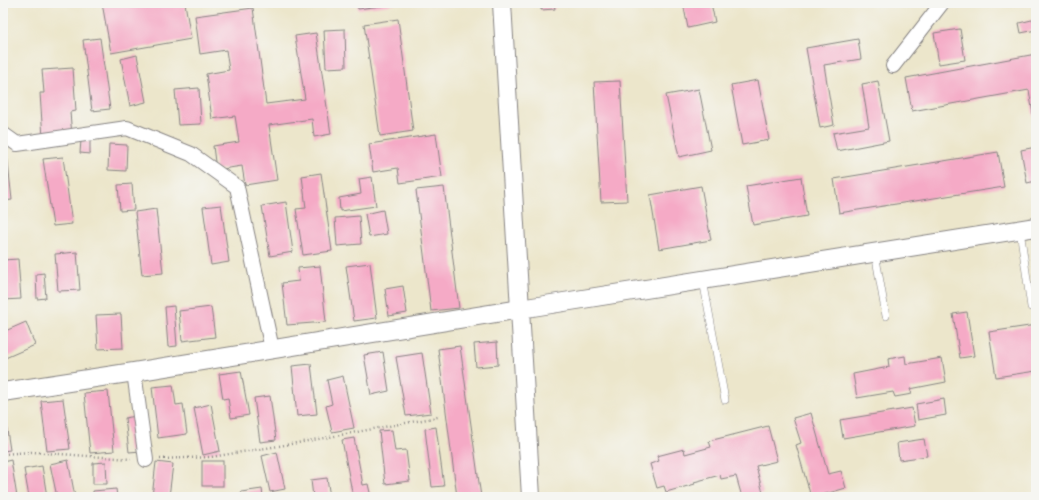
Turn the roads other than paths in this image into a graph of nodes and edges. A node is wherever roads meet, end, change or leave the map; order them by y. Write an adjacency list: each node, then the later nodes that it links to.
1 (502, 3): 9 (street)
2 (942, 3): 3 (street)
3 (893, 66)
4 (3, 134): 11 (street)
5 (1028, 228): 6 (street); 8 (lane)
6 (875, 252): 7 (street); 10 (lane)
7 (703, 280): 9 (street); 14 (lane)
8 (1031, 307)
9 (520, 309): 11 (street); 16 (street)
10 (886, 316)
11 (272, 349): 12 (street)
12 (134, 372): 13 (street); 15 (street)
13 (3, 392)
14 (725, 400)
15 (146, 460)
16 (531, 497)

